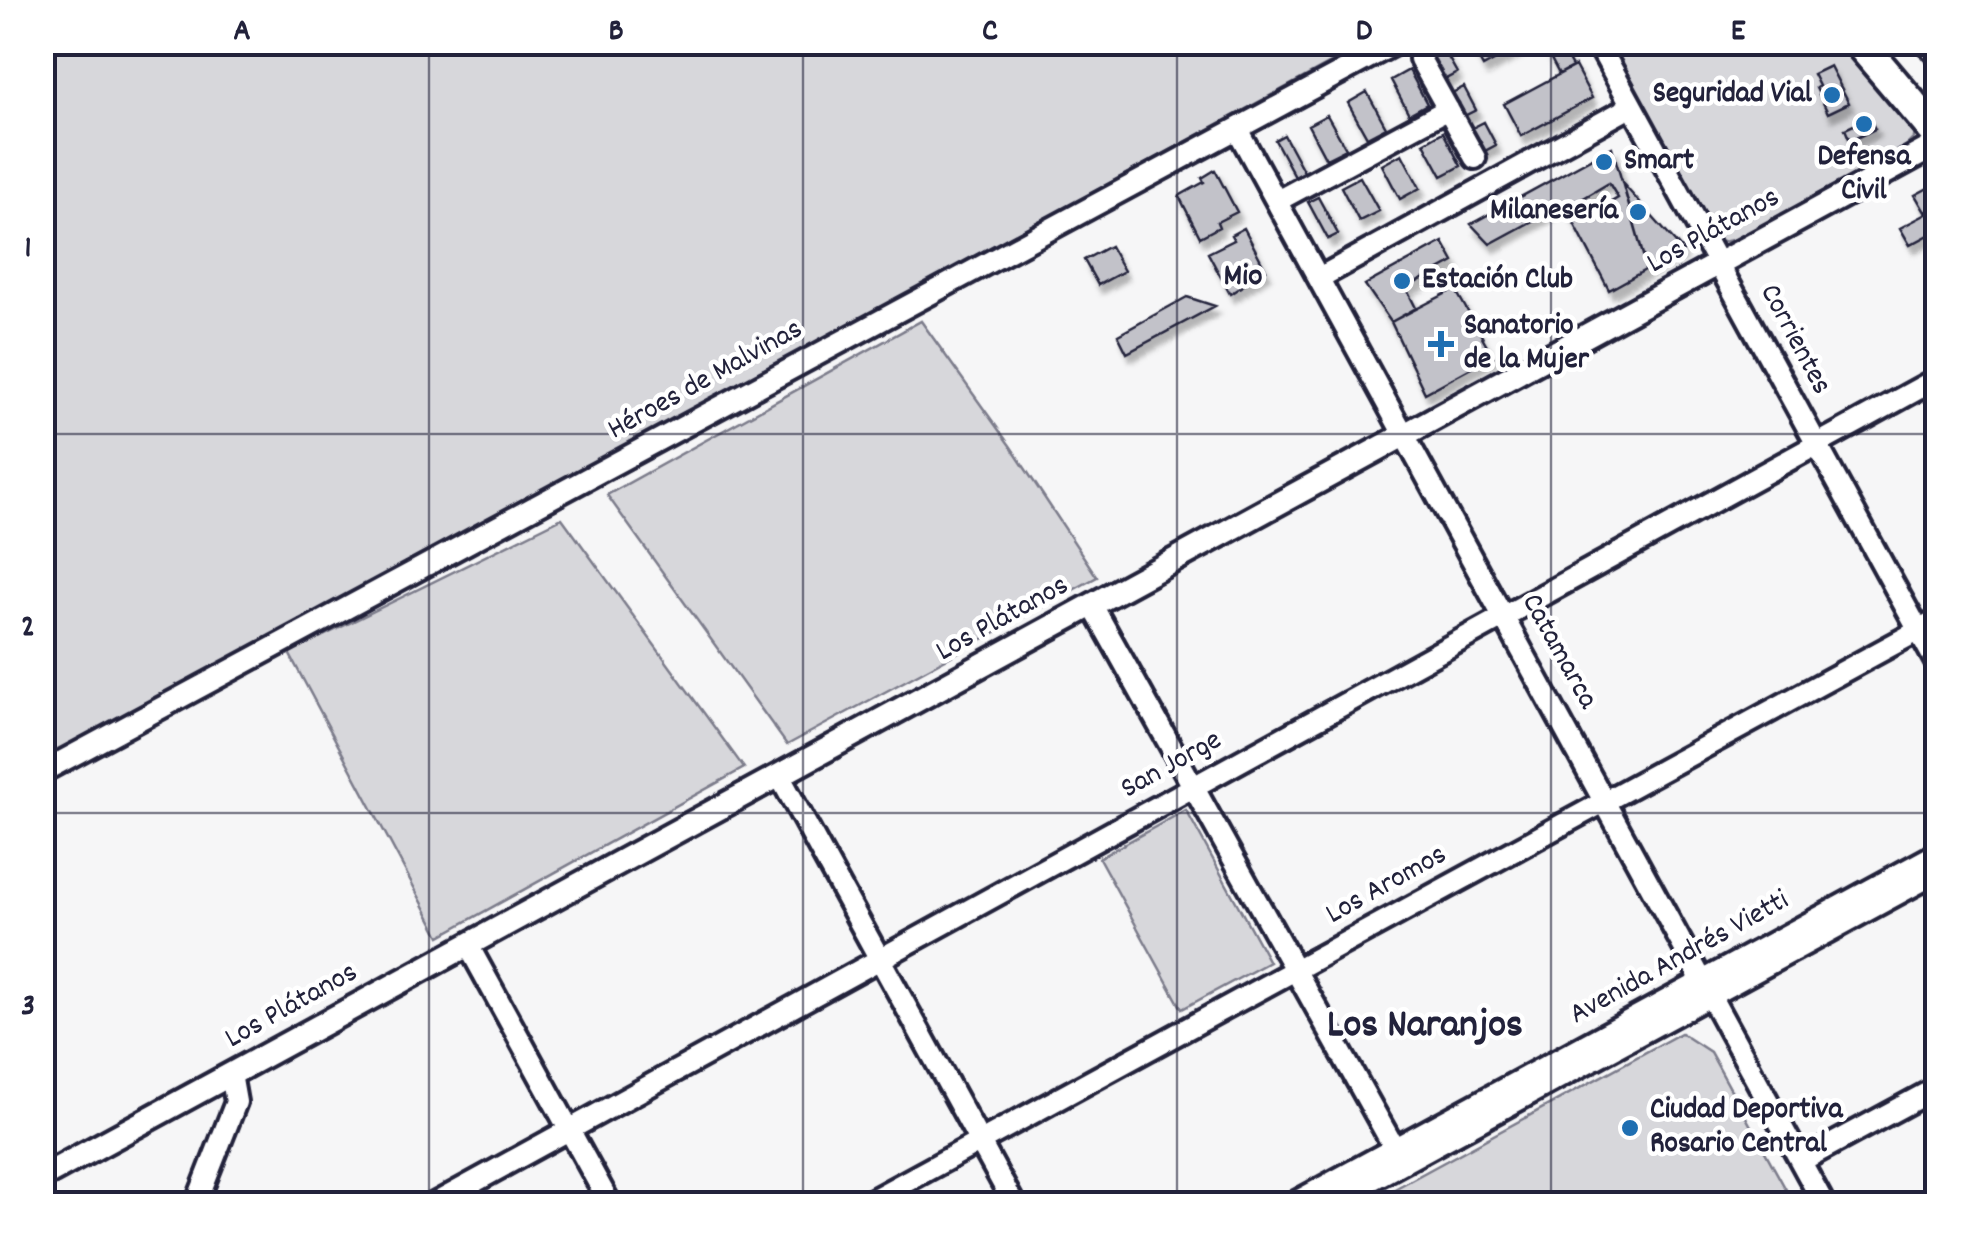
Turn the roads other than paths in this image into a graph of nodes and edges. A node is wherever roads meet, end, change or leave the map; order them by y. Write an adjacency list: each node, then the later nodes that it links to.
1 (1398, 42): 9 (street, Héroes de Malvinas)
2 (1598, 42): 7 (street, Corrientes)
3 (1859, 42): 10 (main road)
4 (1932, 42): 5 (main road)
5 (1938, 49)
6 (1420, 58): 8 (street)
7 (1632, 106): 14 (street, Corrientes); 15 (street)
8 (1448, 108): 12 (street); 13 (street)
9 (1236, 129): 13 (street, Catamarca); 24 (street, Héroes de Malvinas)
10 (1938, 135)
11 (1938, 144): 14 (street, Los Plátanos)
12 (1475, 158)
13 (1276, 202): 15 (street, Catamarca)
14 (1719, 264): 17 (street, Los Plátanos); 18 (street, Corrientes)
15 (1319, 278): 17 (street, Catamarca)
16 (1938, 378): 18 (street, San Jorge)
17 (1405, 434): 19 (street, Los Plátanos); 20 (street, Catamarca)
18 (1817, 445): 20 (street, San Jorge); 22 (street, Corrientes)
19 (1092, 605): 25 (street, Los Plátanos); 26 (street)
20 (1504, 617): 26 (street, San Jorge); 27 (street, Catamarca)
21 (1938, 620): 22 (street, Los Aromos)
22 (1918, 631): 23 (street, Corrientes); 27 (street, Los Aromos)
23 (1938, 666)
24 (42, 772)
25 (780, 776): 30 (street, Los Plátanos); 31 (street)
26 (1194, 788): 31 (street, San Jorge); 32 (street)
27 (1605, 801): 32 (street, Los Aromos); 33 (street, Catamarca)
28 (1938, 852): 33 (street, Avenida Andrés Vietti)
29 (1938, 872): 33 (street, Avenida Andrés Vietti)
30 (468, 945): 34 (street, Los Plátanos); 36 (street)
31 (881, 960): 36 (street, San Jorge); 37 (street)
32 (1295, 970): 37 (street, Los Aromos); 39 (street)
33 (1706, 988): 39 (street, Avenida Andrés Vietti); 40 (street, Catamarca)
34 (231, 1074): 38 (street, Los Plátanos); 43 (street)
35 (1938, 1087): 40 (street)
36 (570, 1132): 44 (street, San Jorge); 45 (street)
37 (980, 1142): 46 (street, Los Aromos); 47 (street)
38 (97, 1147): 41 (street); 42 (street)
39 (1399, 1156): 48 (street, Avenida Andrés Vietti); 49 (street, Avenida Andrés Vietti)
40 (1801, 1161): 50 (street, Catamarca)
41 (42, 1164)
42 (42, 1177)
43 (196, 1204)
44 (434, 1204)
45 (610, 1204)
46 (865, 1204)
47 (1014, 1204)
48 (1292, 1204)
49 (1327, 1204)
50 (1824, 1204)

